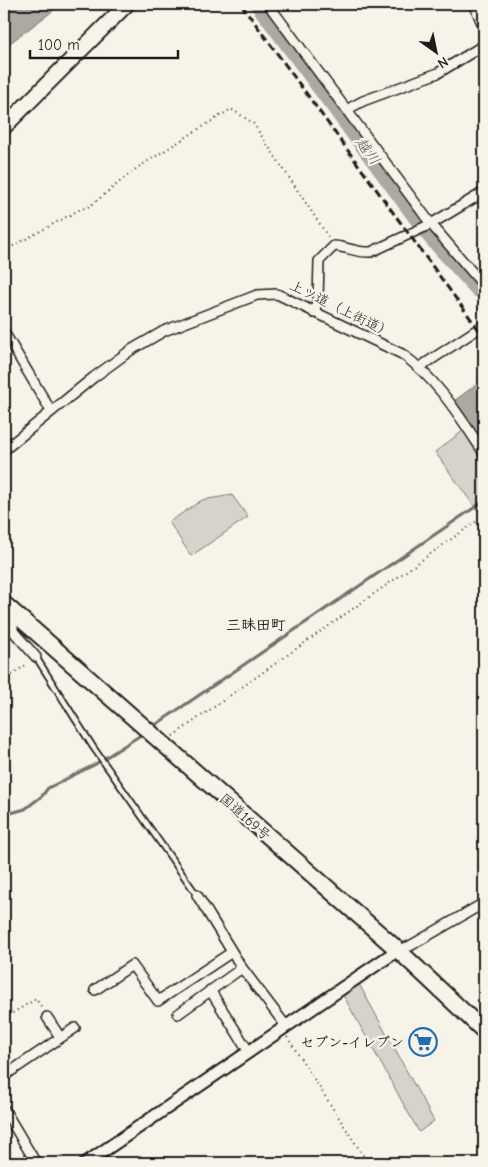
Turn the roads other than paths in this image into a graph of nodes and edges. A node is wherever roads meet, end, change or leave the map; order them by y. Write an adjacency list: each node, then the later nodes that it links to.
1 (127, 4): 7 (main road)
2 (268, 4): 6 (street)
3 (474, 4): 4 (street)
4 (484, 28)
5 (484, 45): 6 (street)
6 (346, 110): 9 (street)
7 (4, 127)
8 (484, 192): 9 (street)
9 (432, 224): 10 (street); 11 (street)
10 (484, 281)
11 (314, 313): 14 (street, 上ツ道（上街道）); 15 (street, 上ツ道（上街道）)
12 (484, 325): 14 (street)
13 (4, 332): 15 (street)
14 (420, 367): 17 (street, 上ツ道（上街道）)
15 (51, 411): 16 (street, 上ツ道（上街道）)
16 (4, 450)
17 (484, 454)
18 (4, 604): 19 (highway, 国道169号)
19 (18, 617): 20 (street); 23 (highway, 国道169号)
20 (36, 657): 21 (lane)
21 (197, 895): 24 (street)
22 (484, 903): 23 (street)
23 (398, 950): 30 (street); 32 (highway, 国道169号)
24 (232, 952): 25 (street); 26 (street)
25 (242, 968): 27 (street); 30 (street)
26 (95, 990)
27 (210, 990): 28 (street); 34 (street)
28 (178, 1014)
29 (47, 1017): 33 (street)
30 (284, 1026): 34 (street)
31 (74, 1028): 33 (street)
32 (484, 1031)
33 (60, 1037): 35 (street)
34 (249, 1052): 38 (street)
35 (4, 1076)
36 (4, 1109): 37 (street)
37 (36, 1163)
38 (86, 1163)

